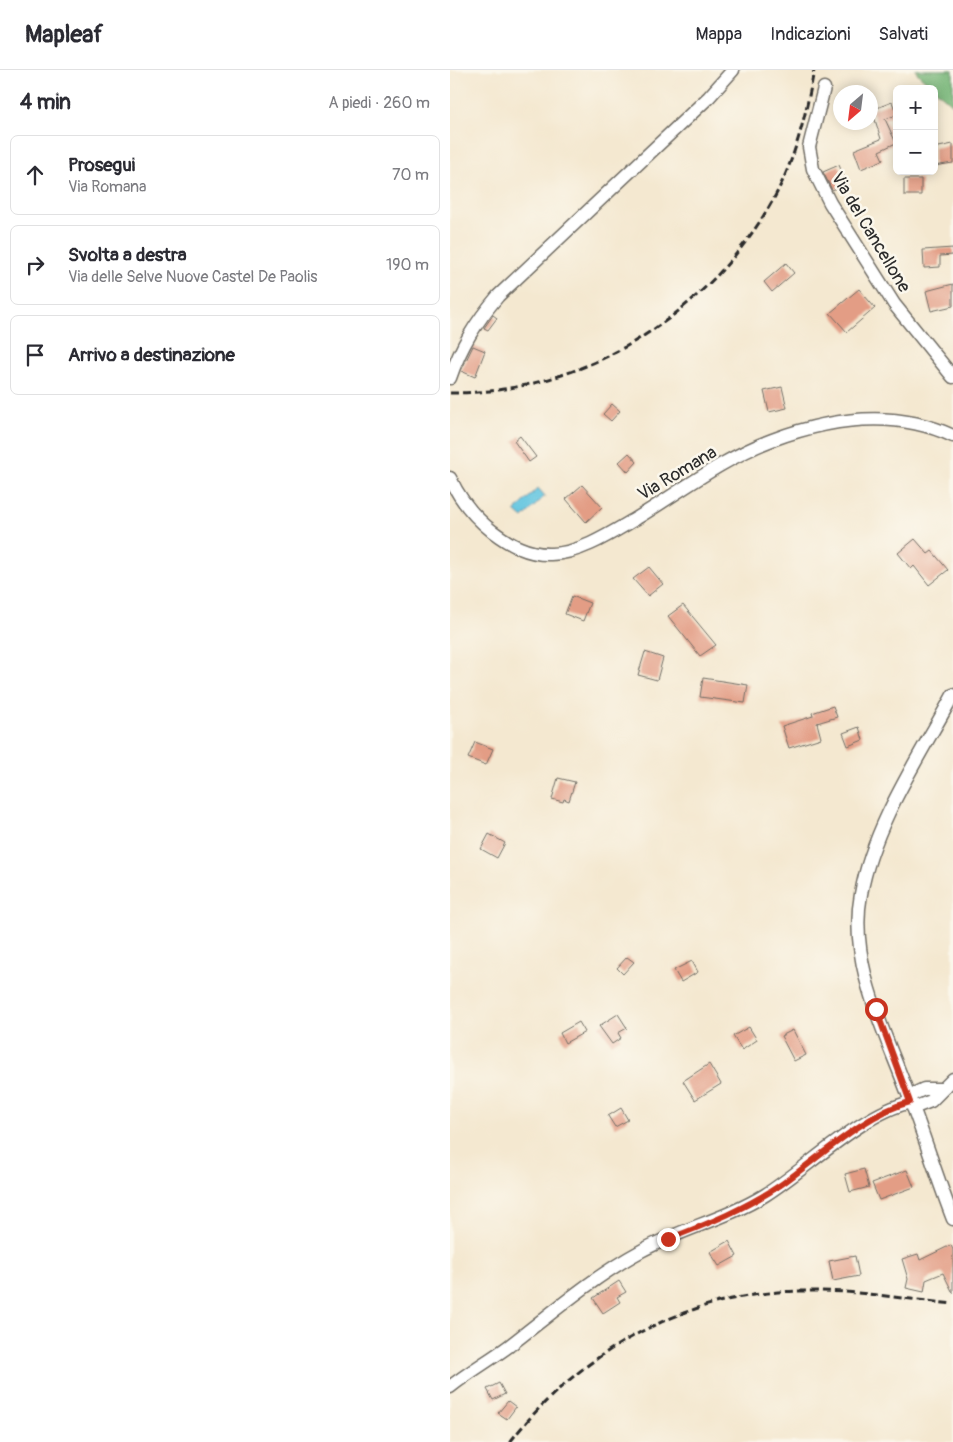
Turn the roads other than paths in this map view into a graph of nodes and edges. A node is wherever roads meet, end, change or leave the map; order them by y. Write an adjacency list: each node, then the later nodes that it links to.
1 (722, 70): 4 (street)
2 (733, 70): 4 (street)
3 (824, 88): 5 (street, Via del Cancellone)
4 (695, 108): 6 (street)
5 (953, 377)
6 (450, 378)
7 (953, 436): 8 (street, Via Romana)
8 (450, 478)
9 (953, 695): 11 (street)
10 (953, 1079): 11 (street)
11 (911, 1102): 12 (street); 13 (street)
12 (953, 1219)
13 (450, 1387)

